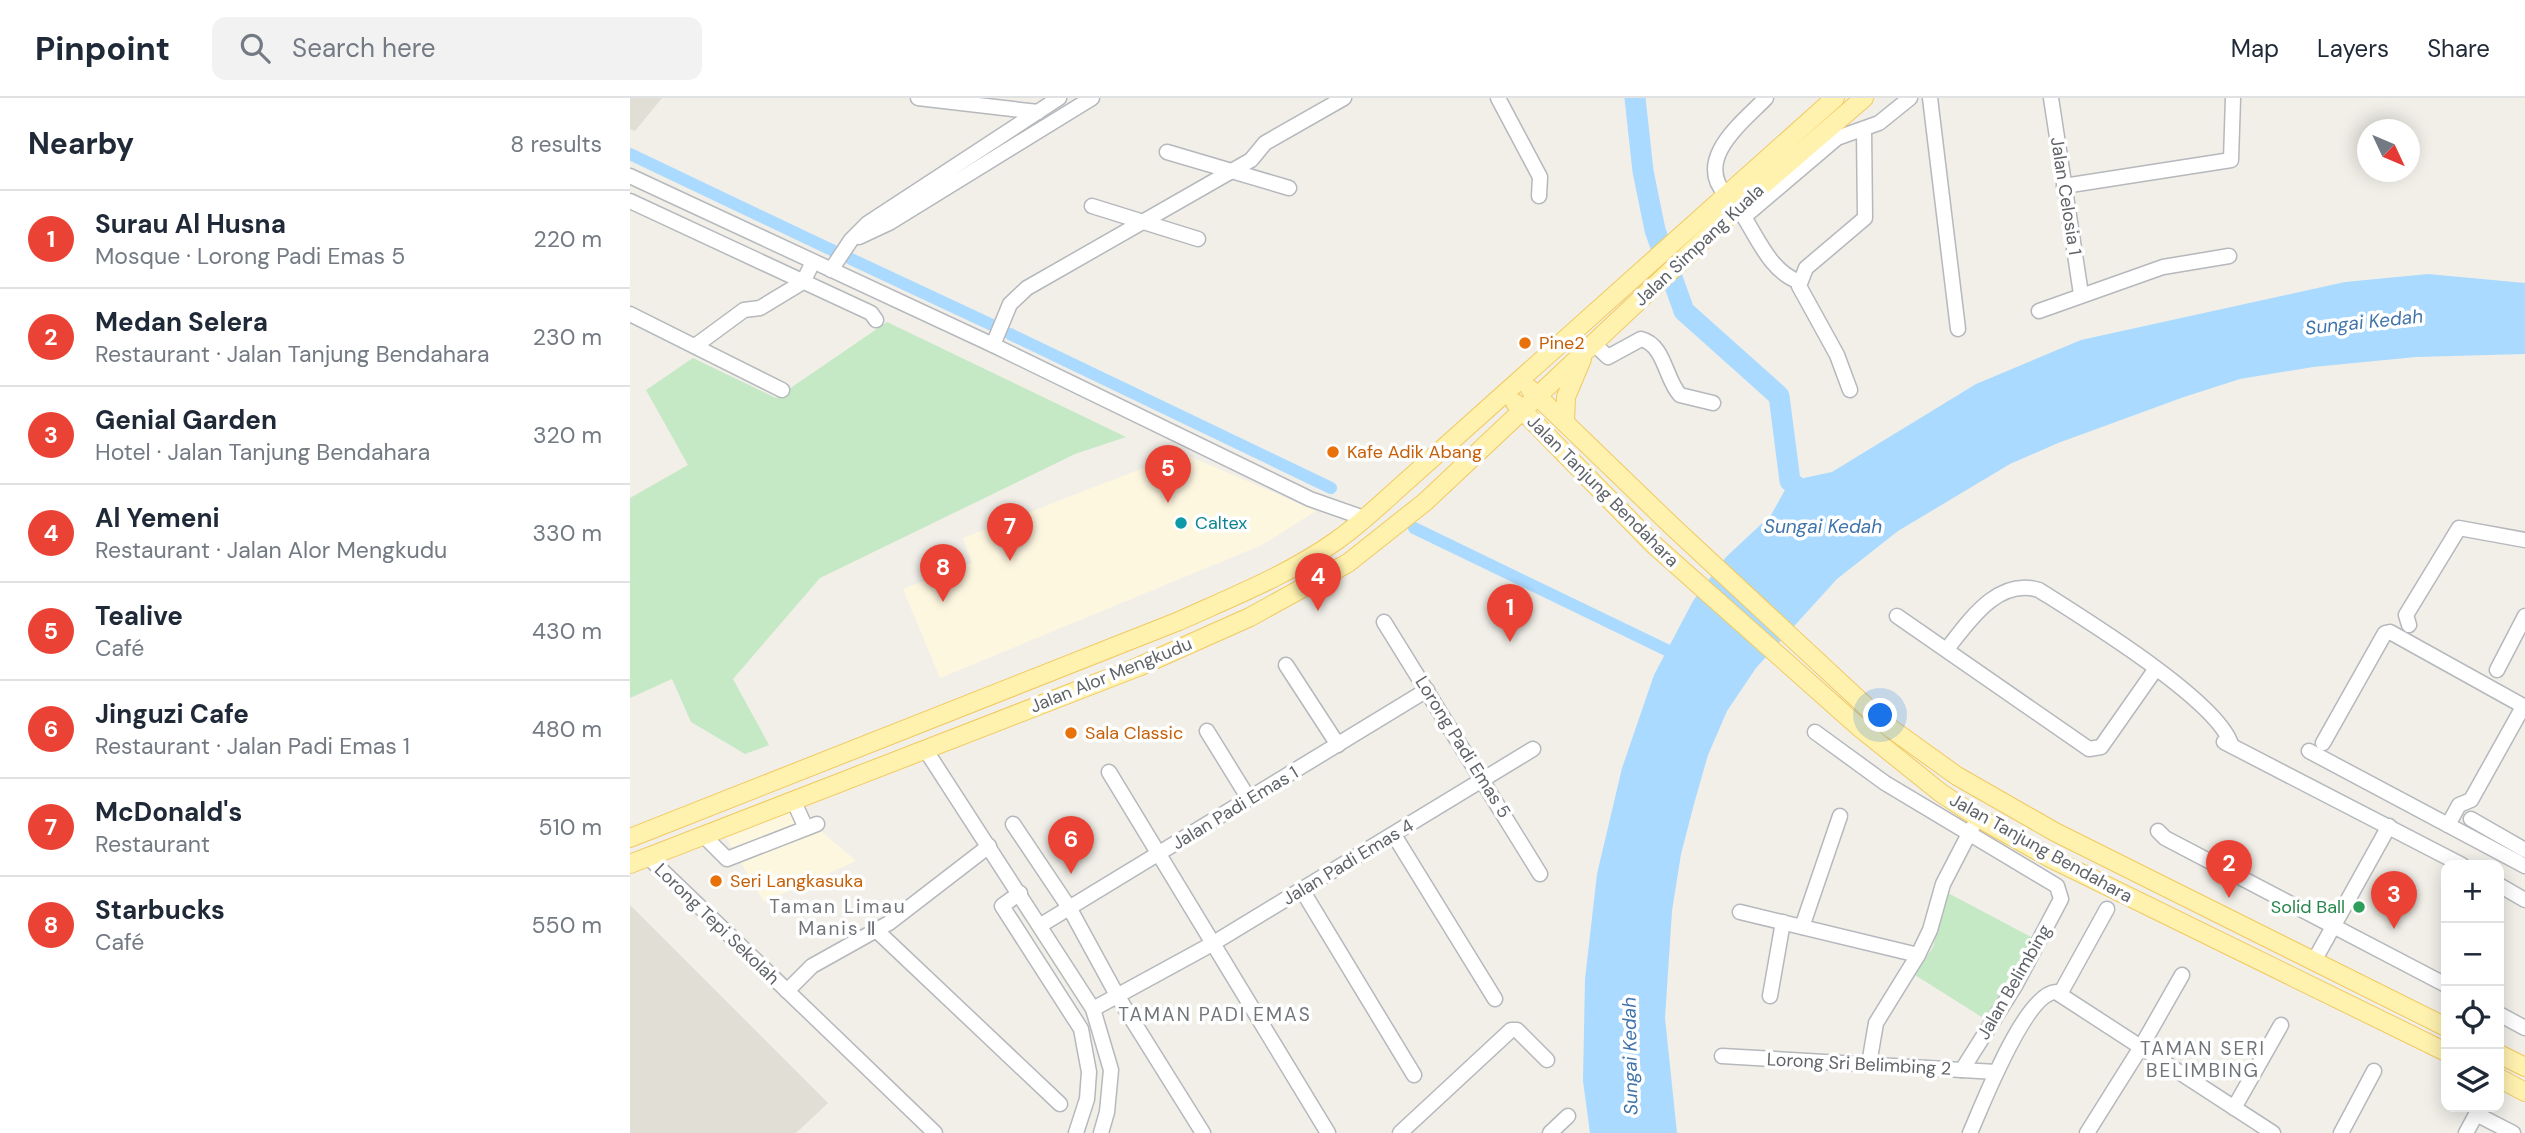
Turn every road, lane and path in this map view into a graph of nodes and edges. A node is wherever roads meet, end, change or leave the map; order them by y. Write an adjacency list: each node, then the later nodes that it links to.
1 (918, 98): 13 (street)
2 (1059, 98): 13 (street)
3 (1092, 98): 27 (street)
4 (1344, 98): 16 (street)
5 (1498, 98): 20 (street)
6 (1766, 98): 21 (street)
7 (1835, 98): 21 (main road, Jalan Simpang Kuala)
8 (1864, 98): 24 (main road, Jalan Simpang Kuala)
9 (1910, 98): 14 (street)
10 (1930, 98): 37 (street)
11 (2051, 98): 18 (street, Jalan Celosia 1)
12 (2233, 98): 18 (street)
13 (1038, 111): 27 (street)
14 (1864, 129): 24 (street); 32 (street)
15 (1167, 152): 16 (street)
16 (1231, 171): 19 (street); 25 (street)
17 (630, 176): 29 (street)
18 (2064, 186): 33 (street, Jalan Celosia 1)
19 (1289, 188)
20 (1539, 195)
21 (1726, 195): 41 (main road, Jalan Simpang Kuala)
22 (630, 201): 31 (street)
23 (1091, 206): 25 (street)
24 (1738, 215): 32 (street); 40 (main road, Jalan Simpang Kuala)
25 (1140, 222): 26 (street); 38 (street)
26 (1198, 239)
27 (851, 240): 30 (street)
28 (2229, 256): 33 (street)
29 (813, 262): 30 (street); 31 (street)
30 (831, 270): 38 (street)
31 (803, 282): 36 (street); 39 (street)
32 (1800, 282): 43 (street)
33 (2081, 294): 34 (street)
34 (2039, 311)
35 (630, 314): 39 (street)
36 (876, 320)
37 (1958, 329)
38 (993, 345): 51 (street)
39 (695, 346): 42 (street)
40 (1589, 349): 45 (main road, Jalan Simpang Kuala); 46 (street); 48 (main road)
41 (1519, 378): 44 (main road, Jalan Alor Mengkudu); 45 (main road, Jalan Tanjung Bendahara)
42 (782, 390)
43 (1850, 390)
44 (1504, 393): 47 (main road, Jalan Tanjung Bendahara); 51 (main road, Jalan Alor Mengkudu)
45 (1538, 396): 47 (main road, Jalan Alor Mengkudu); 48 (main road, Jalan Tanjung Bendahara)
46 (1713, 403)
47 (1523, 411): 49 (main road, Jalan Alor Mengkudu); 50 (main road, Jalan Tanjung Bendahara)
48 (1565, 423): 96 (main road, Jalan Tanjung Bendahara)
49 (1502, 431): 50 (main road); 68 (main road, Jalan Alor Mengkudu)
50 (1550, 438): 78 (main road, Jalan Tanjung Bendahara)
51 (1364, 518): 65 (main road, Jalan Alor Mengkudu)
52 (2525, 540): 56 (street)
53 (1898, 616): 57 (street)
54 (2525, 616): 60 (street)
55 (1384, 622): 61 (street, Lorong Padi Emas 5)
56 (2409, 625)
57 (1947, 649): 59 (street); 59 (street)
58 (1286, 665): 67 (street)
59 (2155, 670): 82 (street)
60 (2497, 670)
61 (1427, 690): 67 (street, Jalan Padi Emas 1); 73 (street, Lorong Padi Emas 5)
62 (2524, 707): 66 (street); 76 (street)
63 (1207, 731): 74 (street)
64 (1815, 732): 87 (street)
65 (881, 739): 71 (main road); 88 (main road, Jalan Alor Mengkudu)
66 (2323, 743)
67 (1338, 745): 74 (street, Jalan Padi Emas 1)
68 (925, 749): 71 (main road, Jalan Alor Mengkudu); 89 (street)
69 (1533, 749): 73 (street, Jalan Padi Emas 4)
70 (2309, 751): 81 (street)
71 (896, 760): 75 (main road, Jalan Alor Mengkudu)
72 (1110, 772): 91 (street)
73 (1485, 780): 86 (street, Jalan Padi Emas 4); 97 (street, Lorong Padi Emas 5)
74 (1249, 799): 91 (street, Jalan Padi Emas 1)
75 (793, 800): 85 (main road, Jalan Alor Mengkudu); 85 (street)
76 (2471, 800): 79 (street); 81 (street)
77 (1840, 816): 109 (street)
78 (1977, 817): 87 (street); 100 (main road, Jalan Tanjung Bendahara)
79 (2471, 819): 84 (street); 90 (street)
80 (1013, 824): 103 (street)
81 (2448, 825): 84 (street)
82 (2389, 826): 93 (street); 108 (street)
83 (2158, 831): 108 (street)
84 (2463, 833): 95 (street)
85 (704, 835): 92 (main road, Jalan Alor Mengkudu)
86 (1394, 835): 99 (street, Jalan Padi Emas 4); 120 (street)
87 (1968, 835): 112 (street); 133 (street, Jalan Belimbing)
88 (630, 837)
89 (989, 846): 101 (street); 110 (street)
90 (2525, 850)
91 (1159, 854): 103 (street, Jalan Padi Emas 1); 111 (street)
92 (648, 857): 94 (main road, Jalan Alor Mengkudu); 116 (street, Lorong Tepi Sekolah)
93 (2453, 860)
94 (630, 864)
95 (2525, 866)
96 (2128, 869): 100 (main road); 113 (main road, Jalan Tanjung Bendahara)
97 (1540, 874)
98 (2504, 888): 102 (street)
99 (1302, 890): 111 (street, Jalan Padi Emas 4); 136 (street)
100 (2116, 891): 127 (main road, Jalan Tanjung Bendahara)
101 (1020, 893): 107 (street); 145 (street)
102 (2525, 900)
103 (1070, 909): 107 (street, Jalan Padi Emas 1); 119 (street)
104 (2107, 909): 117 (street, Jalan Belimbing)
105 (1740, 912): 106 (street)
106 (1783, 922): 109 (street); 118 (street)
107 (1041, 925): 121 (street)
108 (2333, 926): 113 (street); 115 (street)
109 (1802, 927): 112 (street)
110 (876, 930): 116 (street); 139 (street)
111 (1212, 944): 119 (street, Jalan Padi Emas 4); 148 (street)
112 (1918, 955): 131 (street)
113 (2314, 961): 123 (main road, Jalan Tanjung Bendahara)
114 (2182, 975): 126 (street)
115 (2441, 982)
116 (787, 991): 144 (street, Lorong Tepi Sekolah)
117 (2060, 994): 126 (street); 135 (street, Jalan Belimbing)
118 (1770, 996)
119 (1118, 997): 121 (street, Jalan Padi Emas 4); 147 (street)
120 (1494, 999)
121 (1093, 1009): 146 (street)
122 (2504, 1017): 125 (street)
123 (2441, 1024)
124 (2281, 1025): 140 (street)
125 (2525, 1028)
126 (2141, 1047): 140 (street); 152 (street)
127 (2441, 1050)
128 (1721, 1056): 131 (street, Lorong Sri Belimbing 2)
129 (2504, 1056): 132 (main road)
130 (1547, 1060): 149 (street)
131 (1868, 1064): 133 (street, Lorong Sri Belimbing 2)
132 (2525, 1067)
133 (1962, 1070): 135 (street, Lorong Sri Belimbing 2)
134 (2374, 1071): 154 (street)
135 (1996, 1072): 151 (street, Jalan Belimbing)
136 (1414, 1076)
137 (2504, 1082): 138 (main road)
138 (2525, 1092)
139 (1060, 1104)
140 (2234, 1108): 153 (street)
141 (2477, 1112): 155 (street)
142 (2481, 1112): 156 (street)
143 (1567, 1116): 150 (street)
144 (935, 1133)
145 (1076, 1133)
146 (1101, 1133)
147 (1203, 1133)
148 (1328, 1133)
149 (1400, 1133)
150 (1549, 1133)
151 (1970, 1133)
152 (2088, 1133)
153 (2273, 1133)
154 (2341, 1133)
155 (2466, 1133)
156 (2513, 1133)

